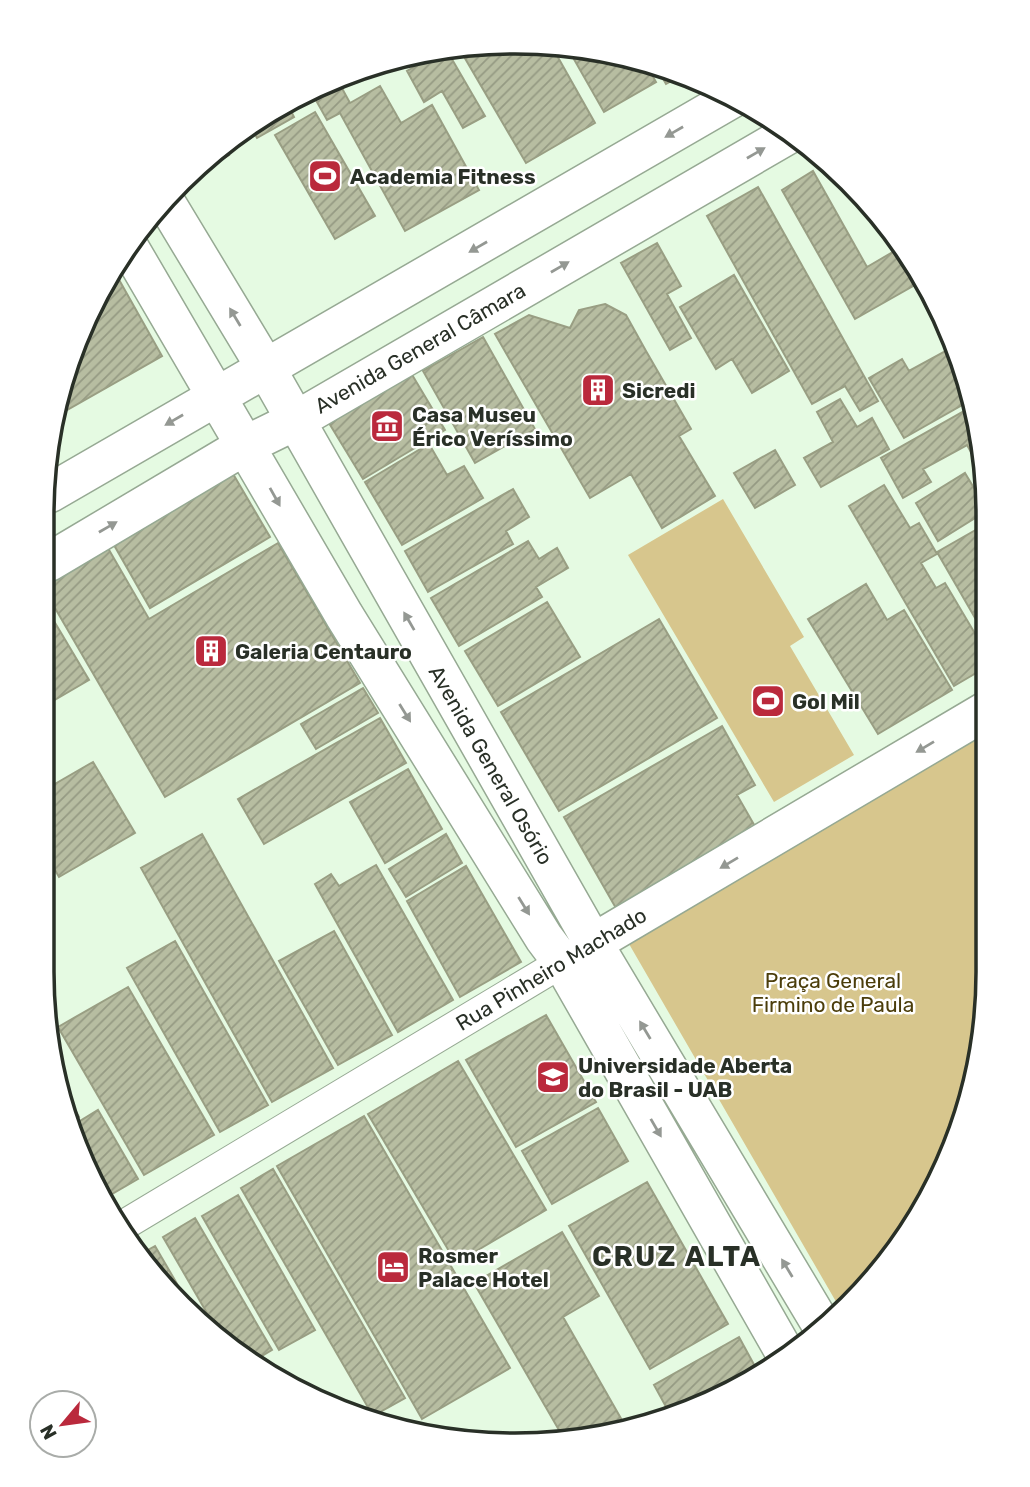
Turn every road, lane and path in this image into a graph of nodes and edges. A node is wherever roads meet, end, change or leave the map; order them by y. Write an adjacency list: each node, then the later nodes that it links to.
1 (723, 104): 5 (main road, one-way to 5)
2 (781, 139): 7 (main road, Avenida General Câmara, one-way to 2)
3 (170, 210): 5 (main road, Avenida General Osório, one-way to 3)
4 (134, 256): 6 (main road, Avenida General Osório)
5 (267, 369): 6 (main road); 7 (main road, Avenida General Osório)
6 (217, 395): 8 (main road, Avenida General Osório); 9 (main road, one-way to 9)
7 (295, 421): 8 (main road, Avenida General Câmara); 12 (main road, Avenida General Osório, one-way to 7)
8 (246, 446): 10 (main road, Avenida General Câmara, one-way to 8); 12 (main road, Avenida General Osório, one-way to 12)
9 (55, 490)
10 (54, 559)
11 (976, 717): 12 (main road, Rua Pinheiro Machado, one-way to 12)
12 (577, 953): 13 (street, Rua Pinheiro Machado); 14 (main road, Avenida General Osório, one-way to 12); 15 (main road, Avenida General Osório, one-way to 15)
13 (128, 1222)
14 (818, 1319)
15 (782, 1347)

